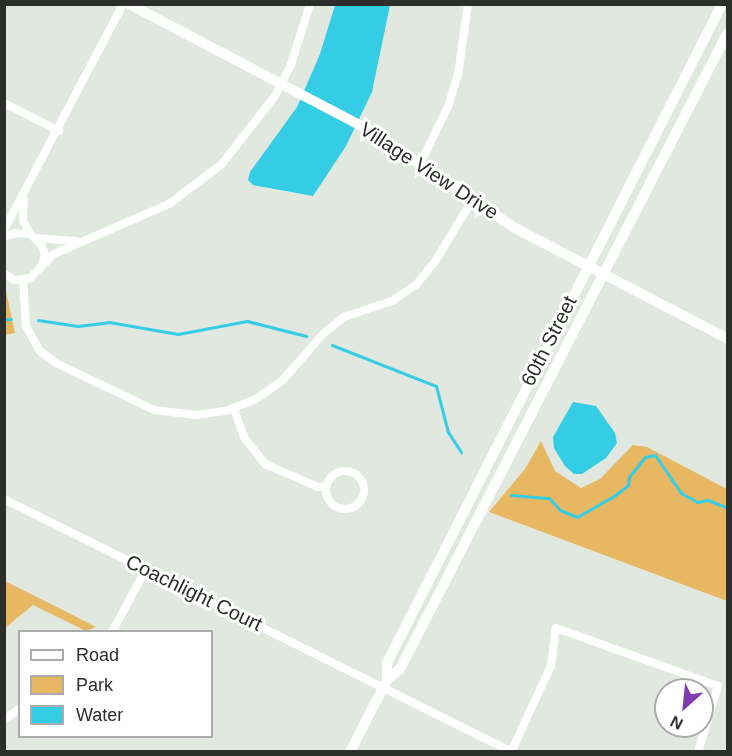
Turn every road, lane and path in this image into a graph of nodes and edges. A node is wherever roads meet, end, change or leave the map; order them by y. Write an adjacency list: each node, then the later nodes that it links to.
1 (123, 4): 9 (street)
2 (129, 4): 7 (street, Village View Drive)
3 (310, 4): 7 (street)
4 (468, 4): 10 (street)
5 (722, 4): 17 (street, 60th Street)
6 (728, 32): 19 (street, 60th Street)
7 (281, 83): 10 (street, Village View Drive); 16 (street)
8 (4, 103): 9 (street)
9 (59, 131): 11 (street)
10 (421, 162): 12 (street, Village View Drive)
11 (24, 198): 13 (street); 14 (street)
12 (473, 199): 17 (street, Village View Drive); 23 (street)
13 (4, 230)
14 (33, 236): 15 (street); 16 (street); 18 (street)
15 (4, 237)
16 (80, 241): 18 (street)
17 (587, 265): 19 (street, Village View Drive); 28 (street, 60th Street)
18 (41, 267): 21 (street)
19 (603, 273): 22 (street, Village View Drive); 28 (street, 60th Street)
20 (4, 274): 21 (street)
21 (23, 280): 23 (street)
22 (728, 339)
23 (234, 409): 24 (street)
24 (326, 488): 24 (street)
25 (4, 499): 26 (street, Coachlight Court)
26 (146, 569): 27 (street); 28 (street, Coachlight Court)
27 (112, 630)
28 (385, 683): 31 (street, Coachlight Court); 32 (street, 60th Street)
29 (18, 710): 30 (street)
30 (4, 720)
31 (512, 751): 33 (street)
32 (350, 752)
33 (698, 752)

